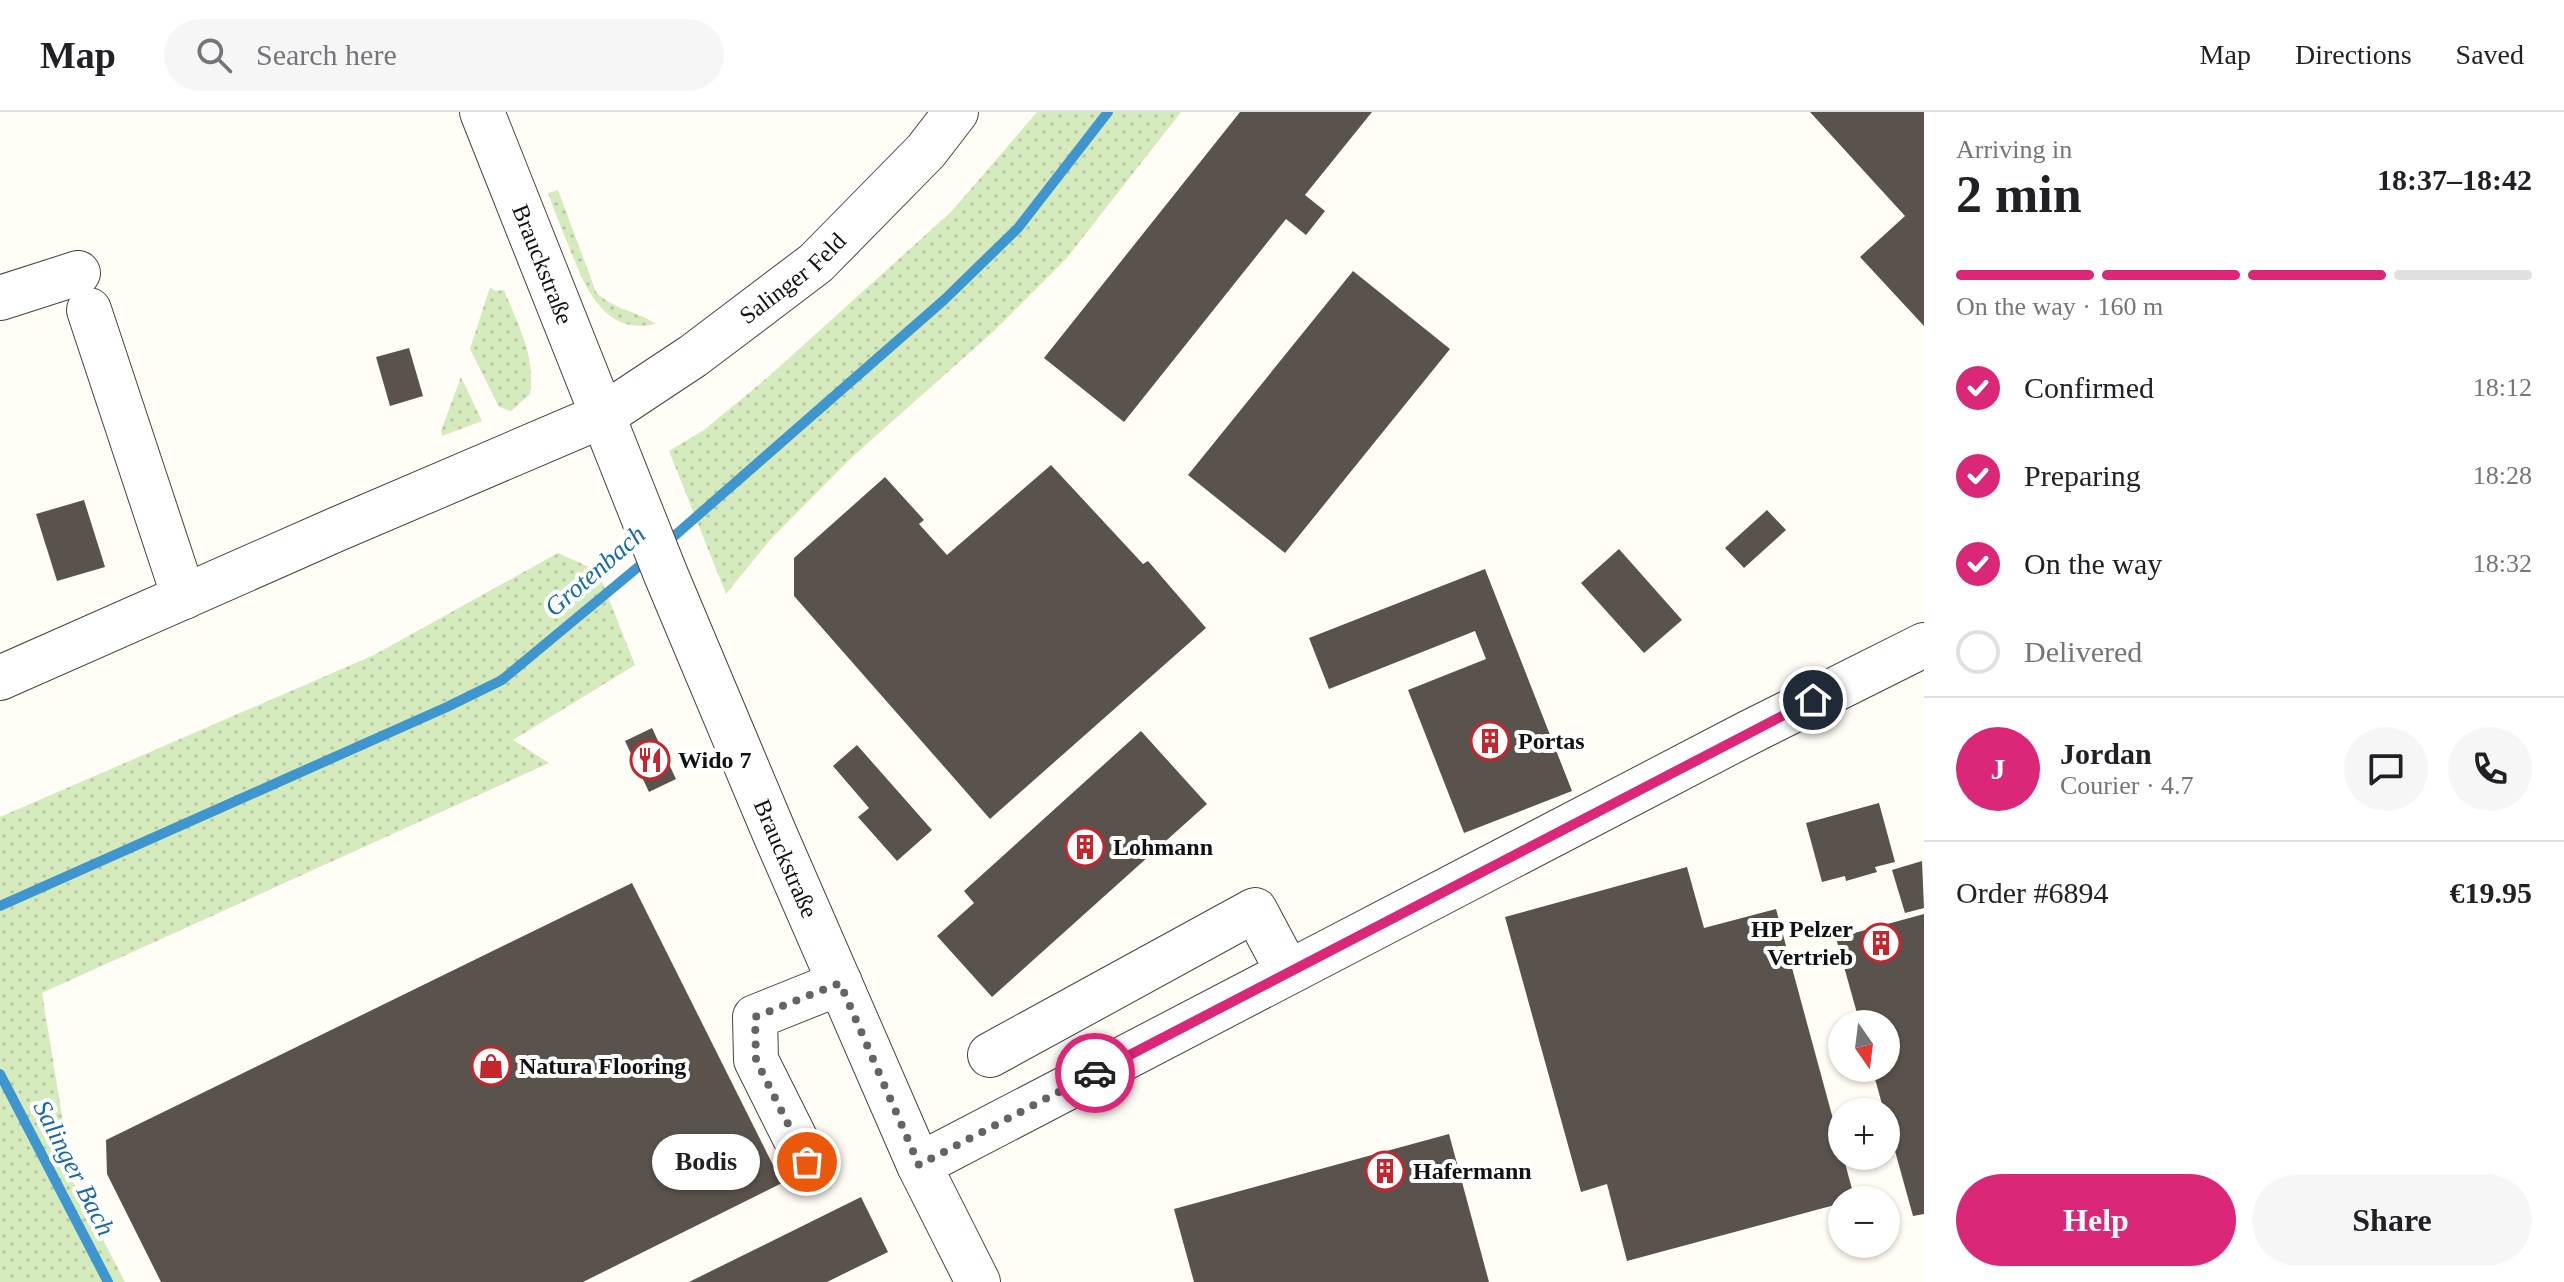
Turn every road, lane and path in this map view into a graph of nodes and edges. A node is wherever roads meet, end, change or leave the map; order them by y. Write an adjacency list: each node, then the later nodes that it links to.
1 (482, 112): 4 (street, Brauckstraße)
2 (956, 112): 4 (street, Salinger Feld)
3 (0, 298): 5 (street)
4 (604, 415): 5 (street); 9 (street, Brauckstraße)
5 (184, 597): 7 (street)
6 (1924, 645): 8 (street)
7 (0, 678)
8 (1288, 972): 10 (street); 12 (street)
9 (840, 983): 11 (street); 12 (street, Brauckstraße)
10 (990, 1055)
11 (807, 1162)
12 (919, 1165): 13 (street, Brauckstraße)
13 (978, 1282)

